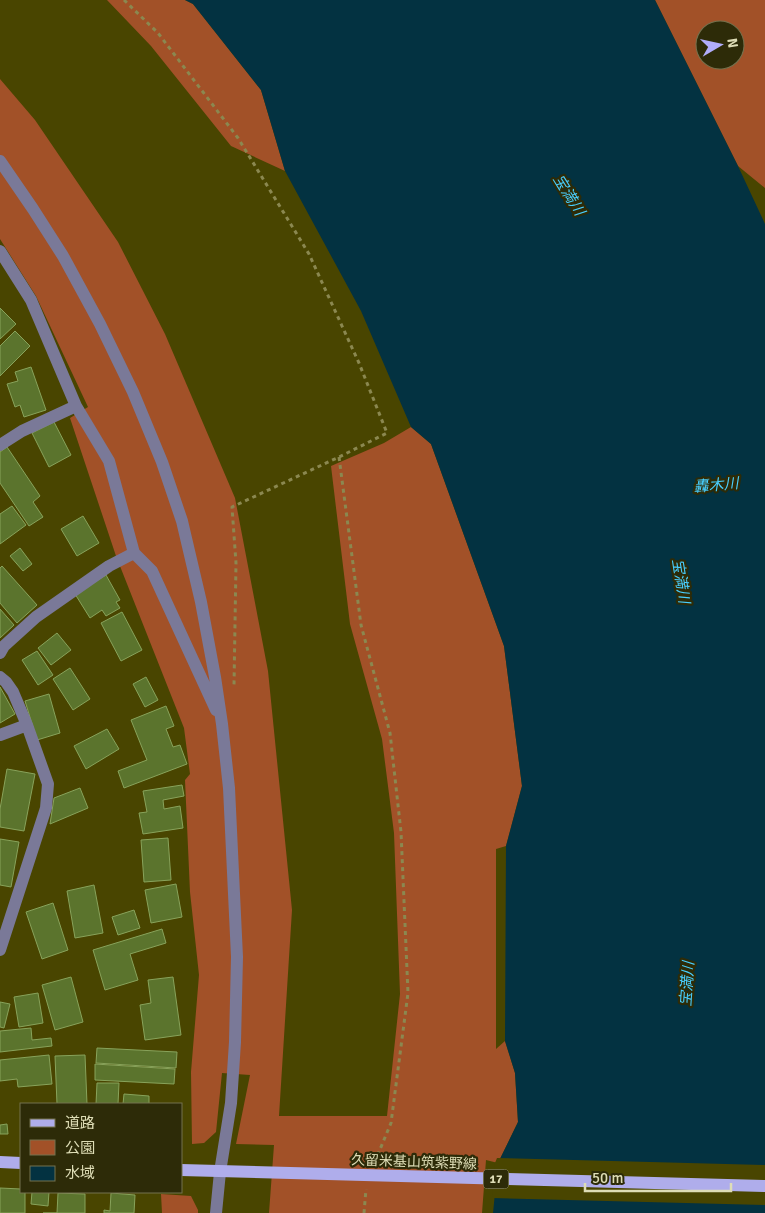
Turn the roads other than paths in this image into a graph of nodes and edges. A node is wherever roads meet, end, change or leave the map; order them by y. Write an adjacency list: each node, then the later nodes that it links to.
1 (0, 161): 8 (street)
2 (0, 251): 3 (street)
3 (76, 406): 4 (street); 5 (street)
4 (0, 445)
5 (134, 553): 6 (street); 8 (street)
6 (0, 653)
7 (0, 677): 9 (street)
8 (222, 724): 15 (street)
9 (27, 725): 10 (street); 11 (street)
10 (0, 735)
11 (0, 950)
12 (0, 1162): 13 (main road)
13 (20, 1163)
14 (182, 1170): 15 (main road, 久留米基山筑紫野線 / 17)
15 (223, 1172): 16 (main road, 久留米基山筑紫野線 / 17); 17 (street)
16 (765, 1186)
17 (216, 1213)

